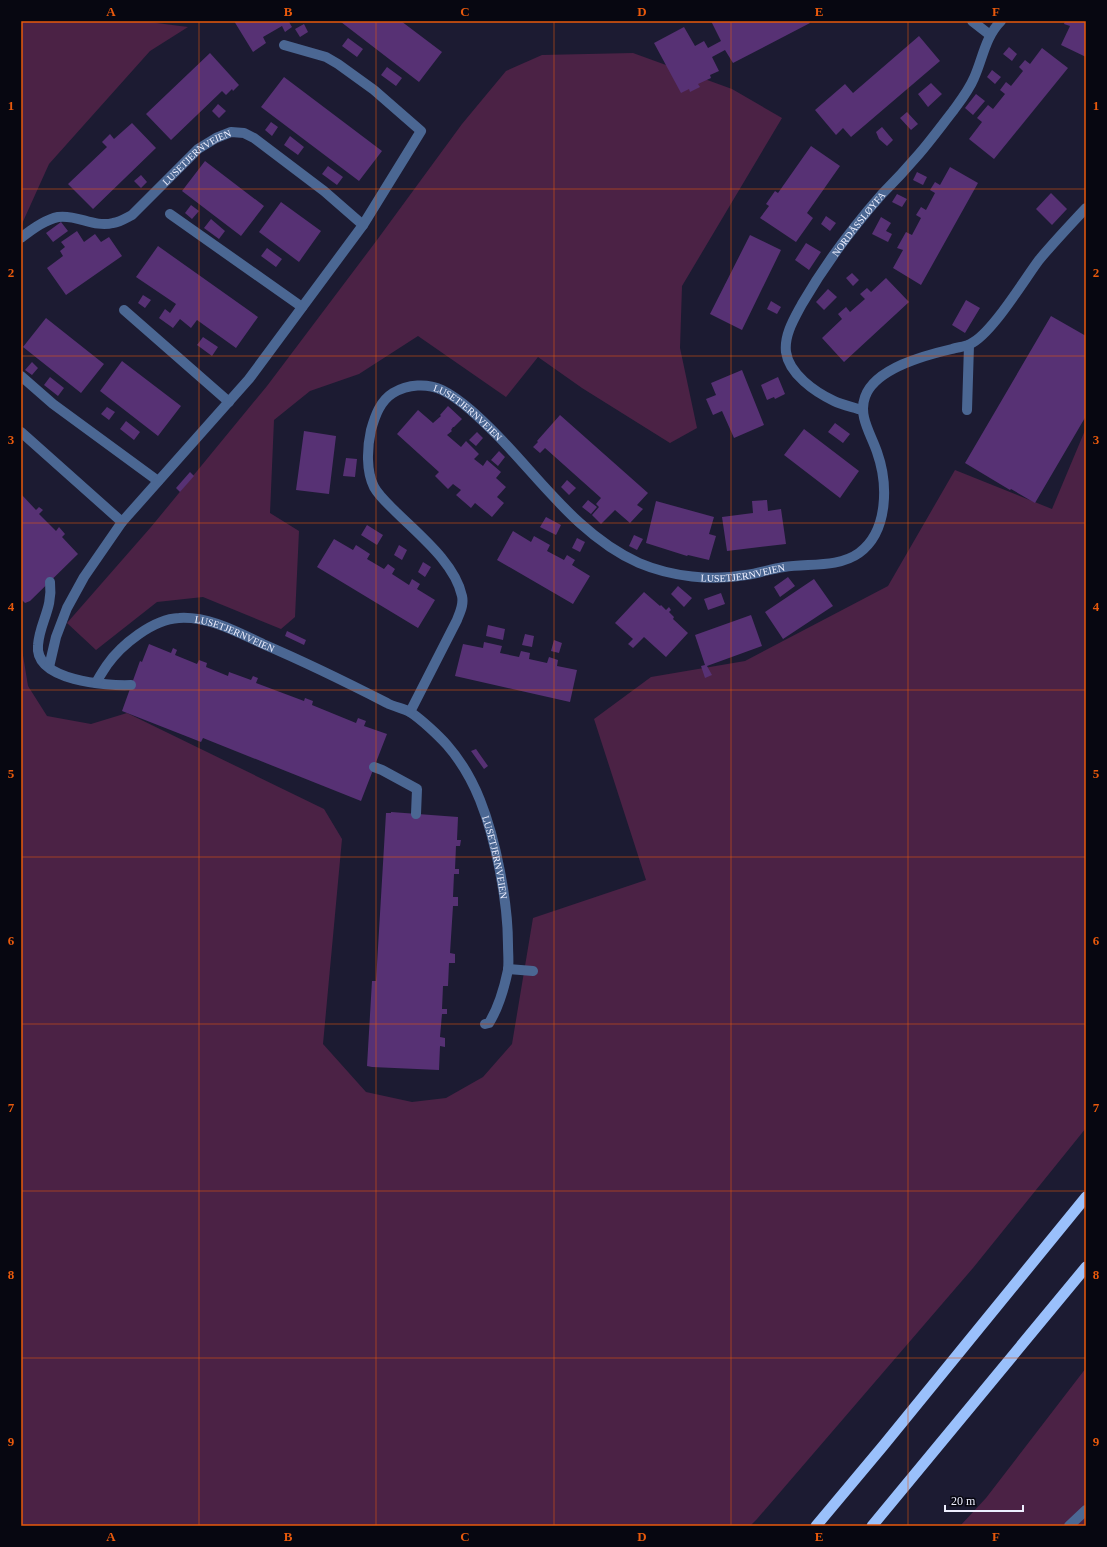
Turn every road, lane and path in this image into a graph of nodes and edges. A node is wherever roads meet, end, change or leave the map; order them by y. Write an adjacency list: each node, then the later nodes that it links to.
1 (972, 21): 3 (lane)
2 (1001, 21): 3 (lane, NORDÅSSLØYFA)
3 (990, 35): 14 (lane, NORDÅSSLØYFA)
4 (284, 45): 7 (lane)
5 (1086, 208): 11 (lane)
6 (170, 214): 9 (lane)
7 (363, 224): 8 (lane, LUSETJERNVEIEN); 9 (lane)
8 (21, 238)
9 (302, 307): 13 (lane)
10 (124, 310): 13 (lane)
11 (969, 345): 14 (lane); 15 (lane)
12 (21, 376): 17 (lane)
13 (229, 402): 17 (lane)
14 (862, 410): 23 (lane, LUSETJERNVEIEN)
15 (967, 410)
16 (21, 432): 18 (lane)
17 (158, 481): 18 (lane)
18 (122, 522): 20 (lane)
19 (50, 582): 20 (lane)
20 (49, 667): 21 (lane)
21 (96, 683): 22 (lane); 23 (lane, LUSETJERNVEIEN)
22 (131, 685)
23 (410, 712): 26 (lane, LUSETJERNVEIEN)
24 (374, 767): 25 (lane)
25 (416, 814)
26 (508, 969): 27 (lane); 28 (lane, LUSETJERNVEIEN)
27 (533, 971)
28 (485, 1024)
29 (1086, 1197): 32 (highway)
30 (1086, 1266): 33 (highway)
31 (1086, 1510): 34 (lane)
32 (816, 1526)
33 (872, 1526)
34 (1069, 1526)

